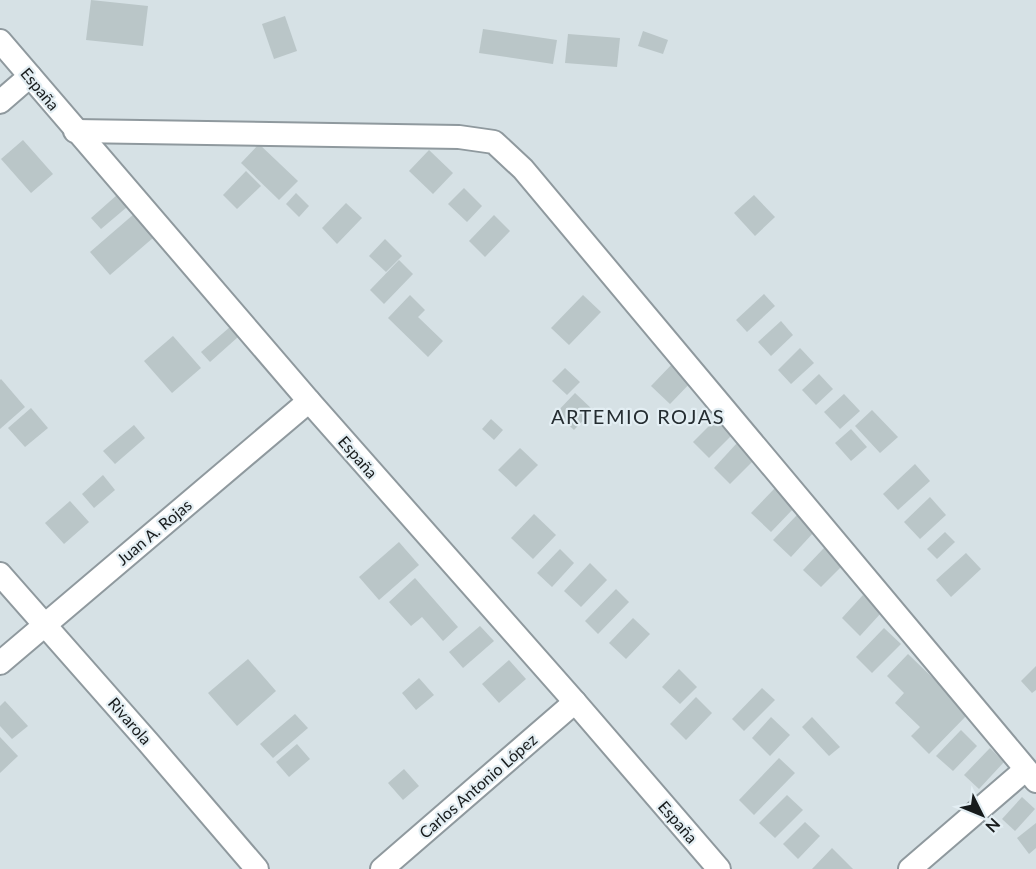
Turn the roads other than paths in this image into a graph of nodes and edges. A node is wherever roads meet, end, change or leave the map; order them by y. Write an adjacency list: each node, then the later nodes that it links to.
1 (0, 41): 2 (street, España)
2 (30, 76): 3 (street); 4 (street, España)
3 (0, 102)
4 (75, 131): 5 (street, España); 10 (street)
5 (309, 401): 7 (street, Juan A. Rojas); 9 (street, España)
6 (0, 574): 7 (street, Rivarola)
7 (45, 624): 8 (street, Juan A. Rojas); 11 (street, Rivarola)
8 (0, 663)
9 (575, 702): 12 (street, Carlos Antonio López); 13 (street, España)
10 (1031, 775): 14 (street)
11 (257, 869)
12 (382, 869)
13 (719, 869)
14 (910, 869)

